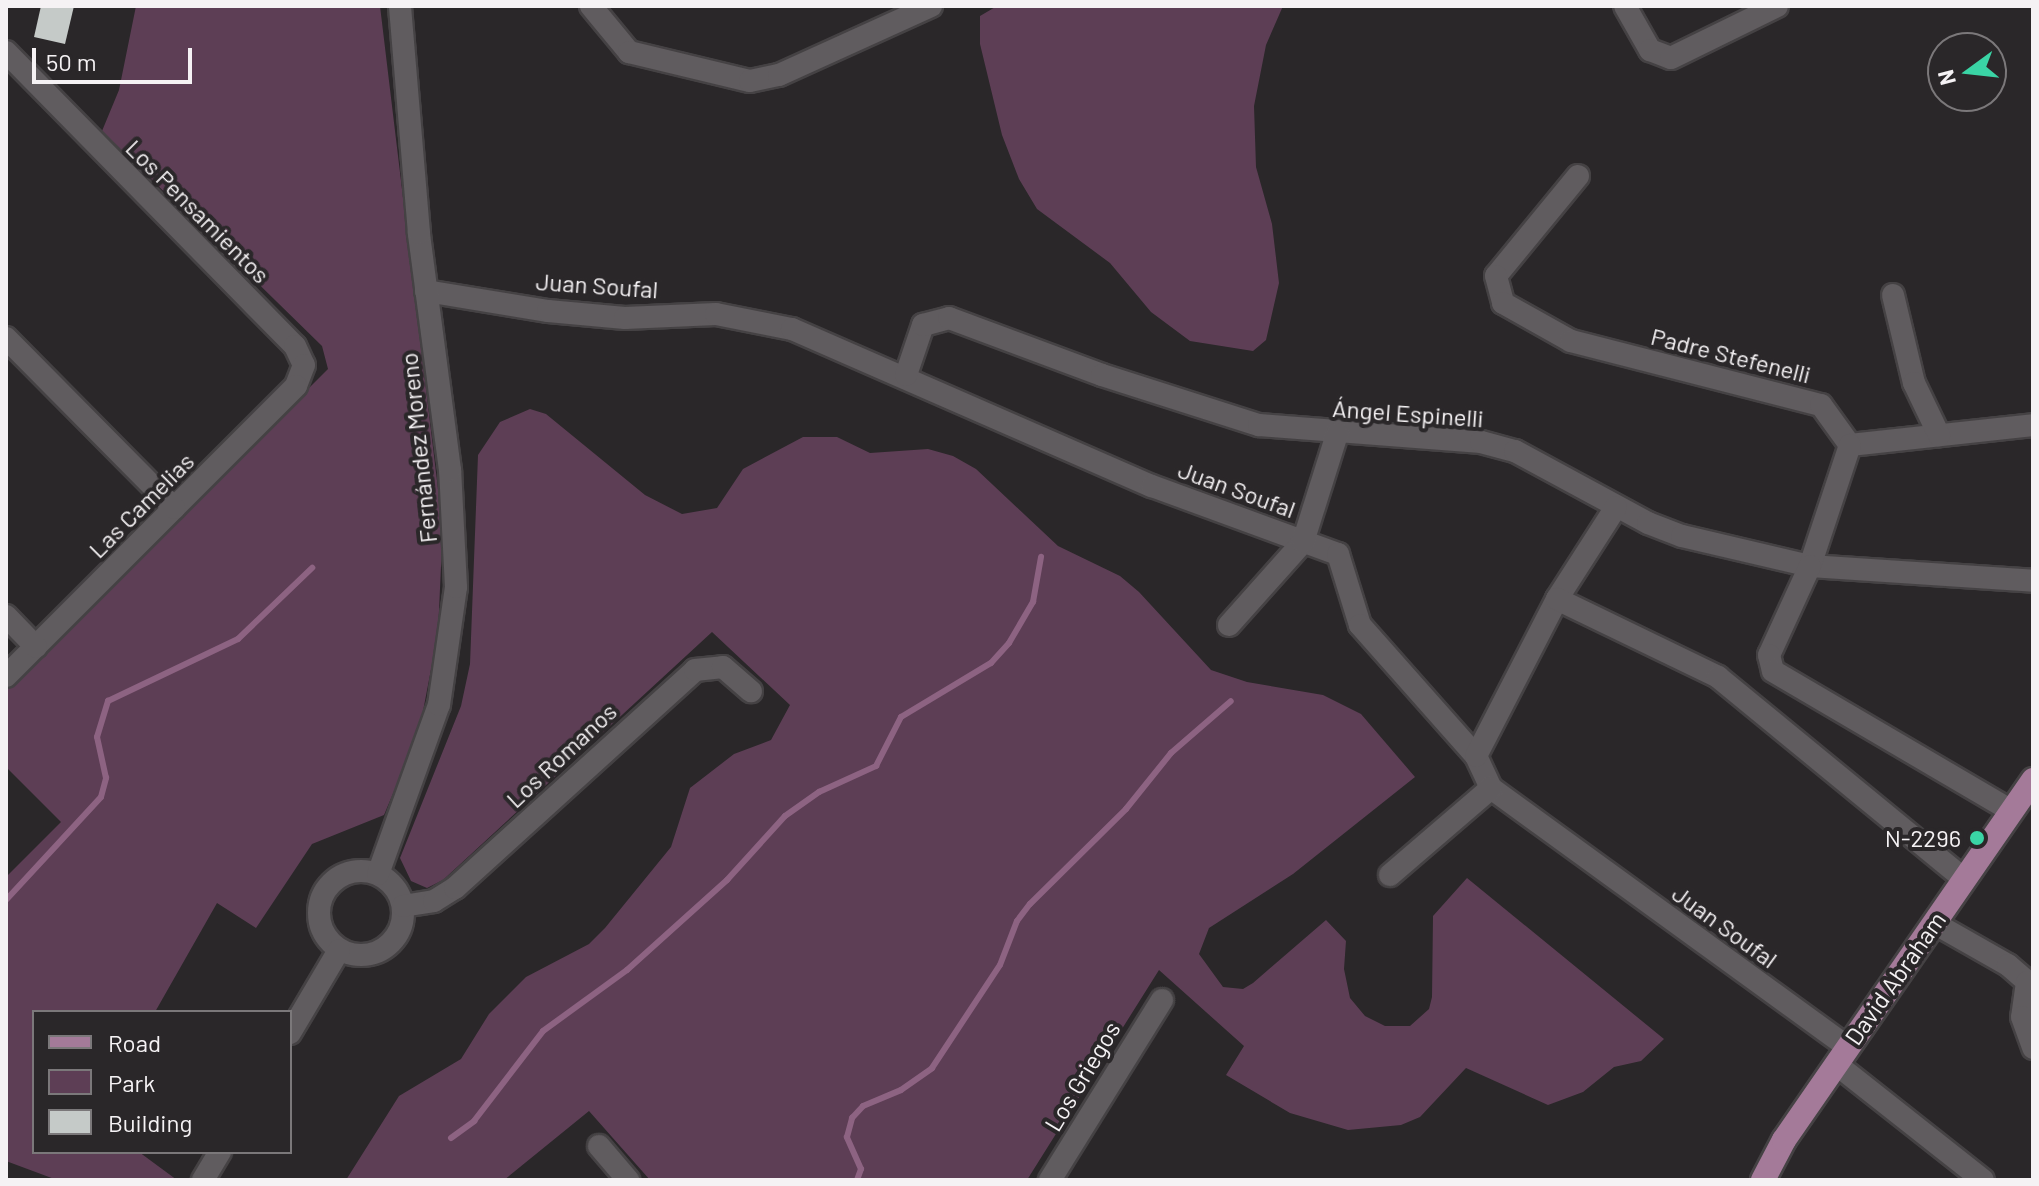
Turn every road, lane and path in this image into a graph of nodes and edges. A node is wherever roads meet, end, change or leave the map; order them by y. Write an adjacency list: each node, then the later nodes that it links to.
1 (400, 6): 10 (street, Fernández Moreno)
2 (591, 6): 3 (street)
3 (931, 6)
4 (1625, 6): 5 (street)
5 (1777, 6)
6 (6, 52): 8 (street, Los Pensamientos)
7 (6, 77): 8 (street, Los Pensamientos)
8 (48, 98): 13 (street, Los Pensamientos)
9 (1578, 176): 18 (street, Padre Stefenelli)
10 (426, 291): 14 (street, Juan Soufal); 34 (street, Fernández Moreno)
11 (1893, 295): 17 (street)
12 (6, 338): 20 (street)
13 (304, 365): 20 (street, Las Camelias)
14 (906, 375): 16 (street, Ángel Espinelli); 21 (street, Juan Soufal)
15 (2033, 425): 17 (street)
16 (1337, 434): 19 (street, Ángel Espinelli); 21 (street)
17 (1939, 435): 18 (street)
18 (1850, 445): 22 (street)
19 (1616, 507): 22 (street, Ángel Espinelli); 24 (street)
20 (174, 508): 27 (street, Las Camelias)
21 (1303, 542): 26 (street); 30 (street, Juan Soufal)
22 (1810, 566): 23 (street, Ángel Espinelli); 33 (street)
23 (2033, 581)
24 (1557, 599): 30 (street); 36 (street)
25 (6, 616): 27 (street)
26 (1229, 625)
27 (36, 647): 28 (street, Las Camelias)
28 (6, 676)
29 (751, 691): 37 (street, Los Romanos)
30 (1476, 756): 32 (street, Juan Soufal)
31 (2033, 780): 33 (main road, David Abraham)
32 (1491, 788): 35 (street); 44 (street, Juan Soufal)
33 (2012, 811): 36 (main road, David Abraham)
34 (378, 874): 37 (street); 39 (street)
35 (1390, 875)
36 (1964, 879): 38 (main road, David Abraham)
37 (403, 906): 39 (street)
38 (1934, 923): 40 (street); 44 (main road, David Abraham)
39 (339, 950): 42 (street)
40 (2030, 985): 43 (street)
41 (1162, 1000): 49 (street, Los Griegos)
42 (292, 1030)
43 (2033, 1048)
44 (1842, 1056): 50 (main road, David Abraham); 51 (street, Juan Soufal)
45 (599, 1146): 48 (street)
46 (219, 1154): 47 (street)
47 (203, 1180)
48 (628, 1180)
49 (1050, 1180)
50 (1763, 1180)
51 (1983, 1180)

